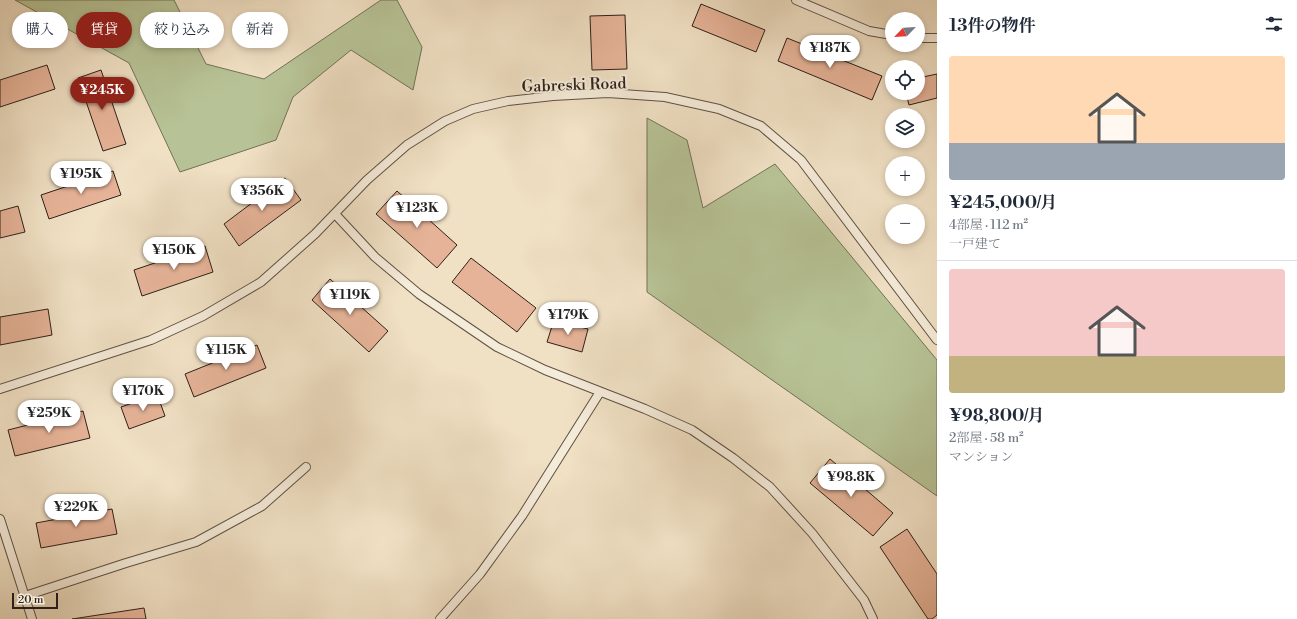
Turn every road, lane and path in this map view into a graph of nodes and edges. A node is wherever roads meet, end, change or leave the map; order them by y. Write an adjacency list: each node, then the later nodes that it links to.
1 (796, 0): 2 (lane)
2 (885, 34)
3 (925, 38): 4 (lane)
4 (937, 38)
5 (335, 214): 6 (lane, Gabreski Road); 7 (lane, Gabreski Road); 8 (lane)
6 (937, 340)
7 (0, 388)
8 (600, 392): 13 (lane); 14 (lane)
9 (306, 467): 11 (lane)
10 (0, 520): 11 (lane)
11 (25, 596): 12 (lane)
12 (32, 619)
13 (440, 619)
14 (873, 619)

